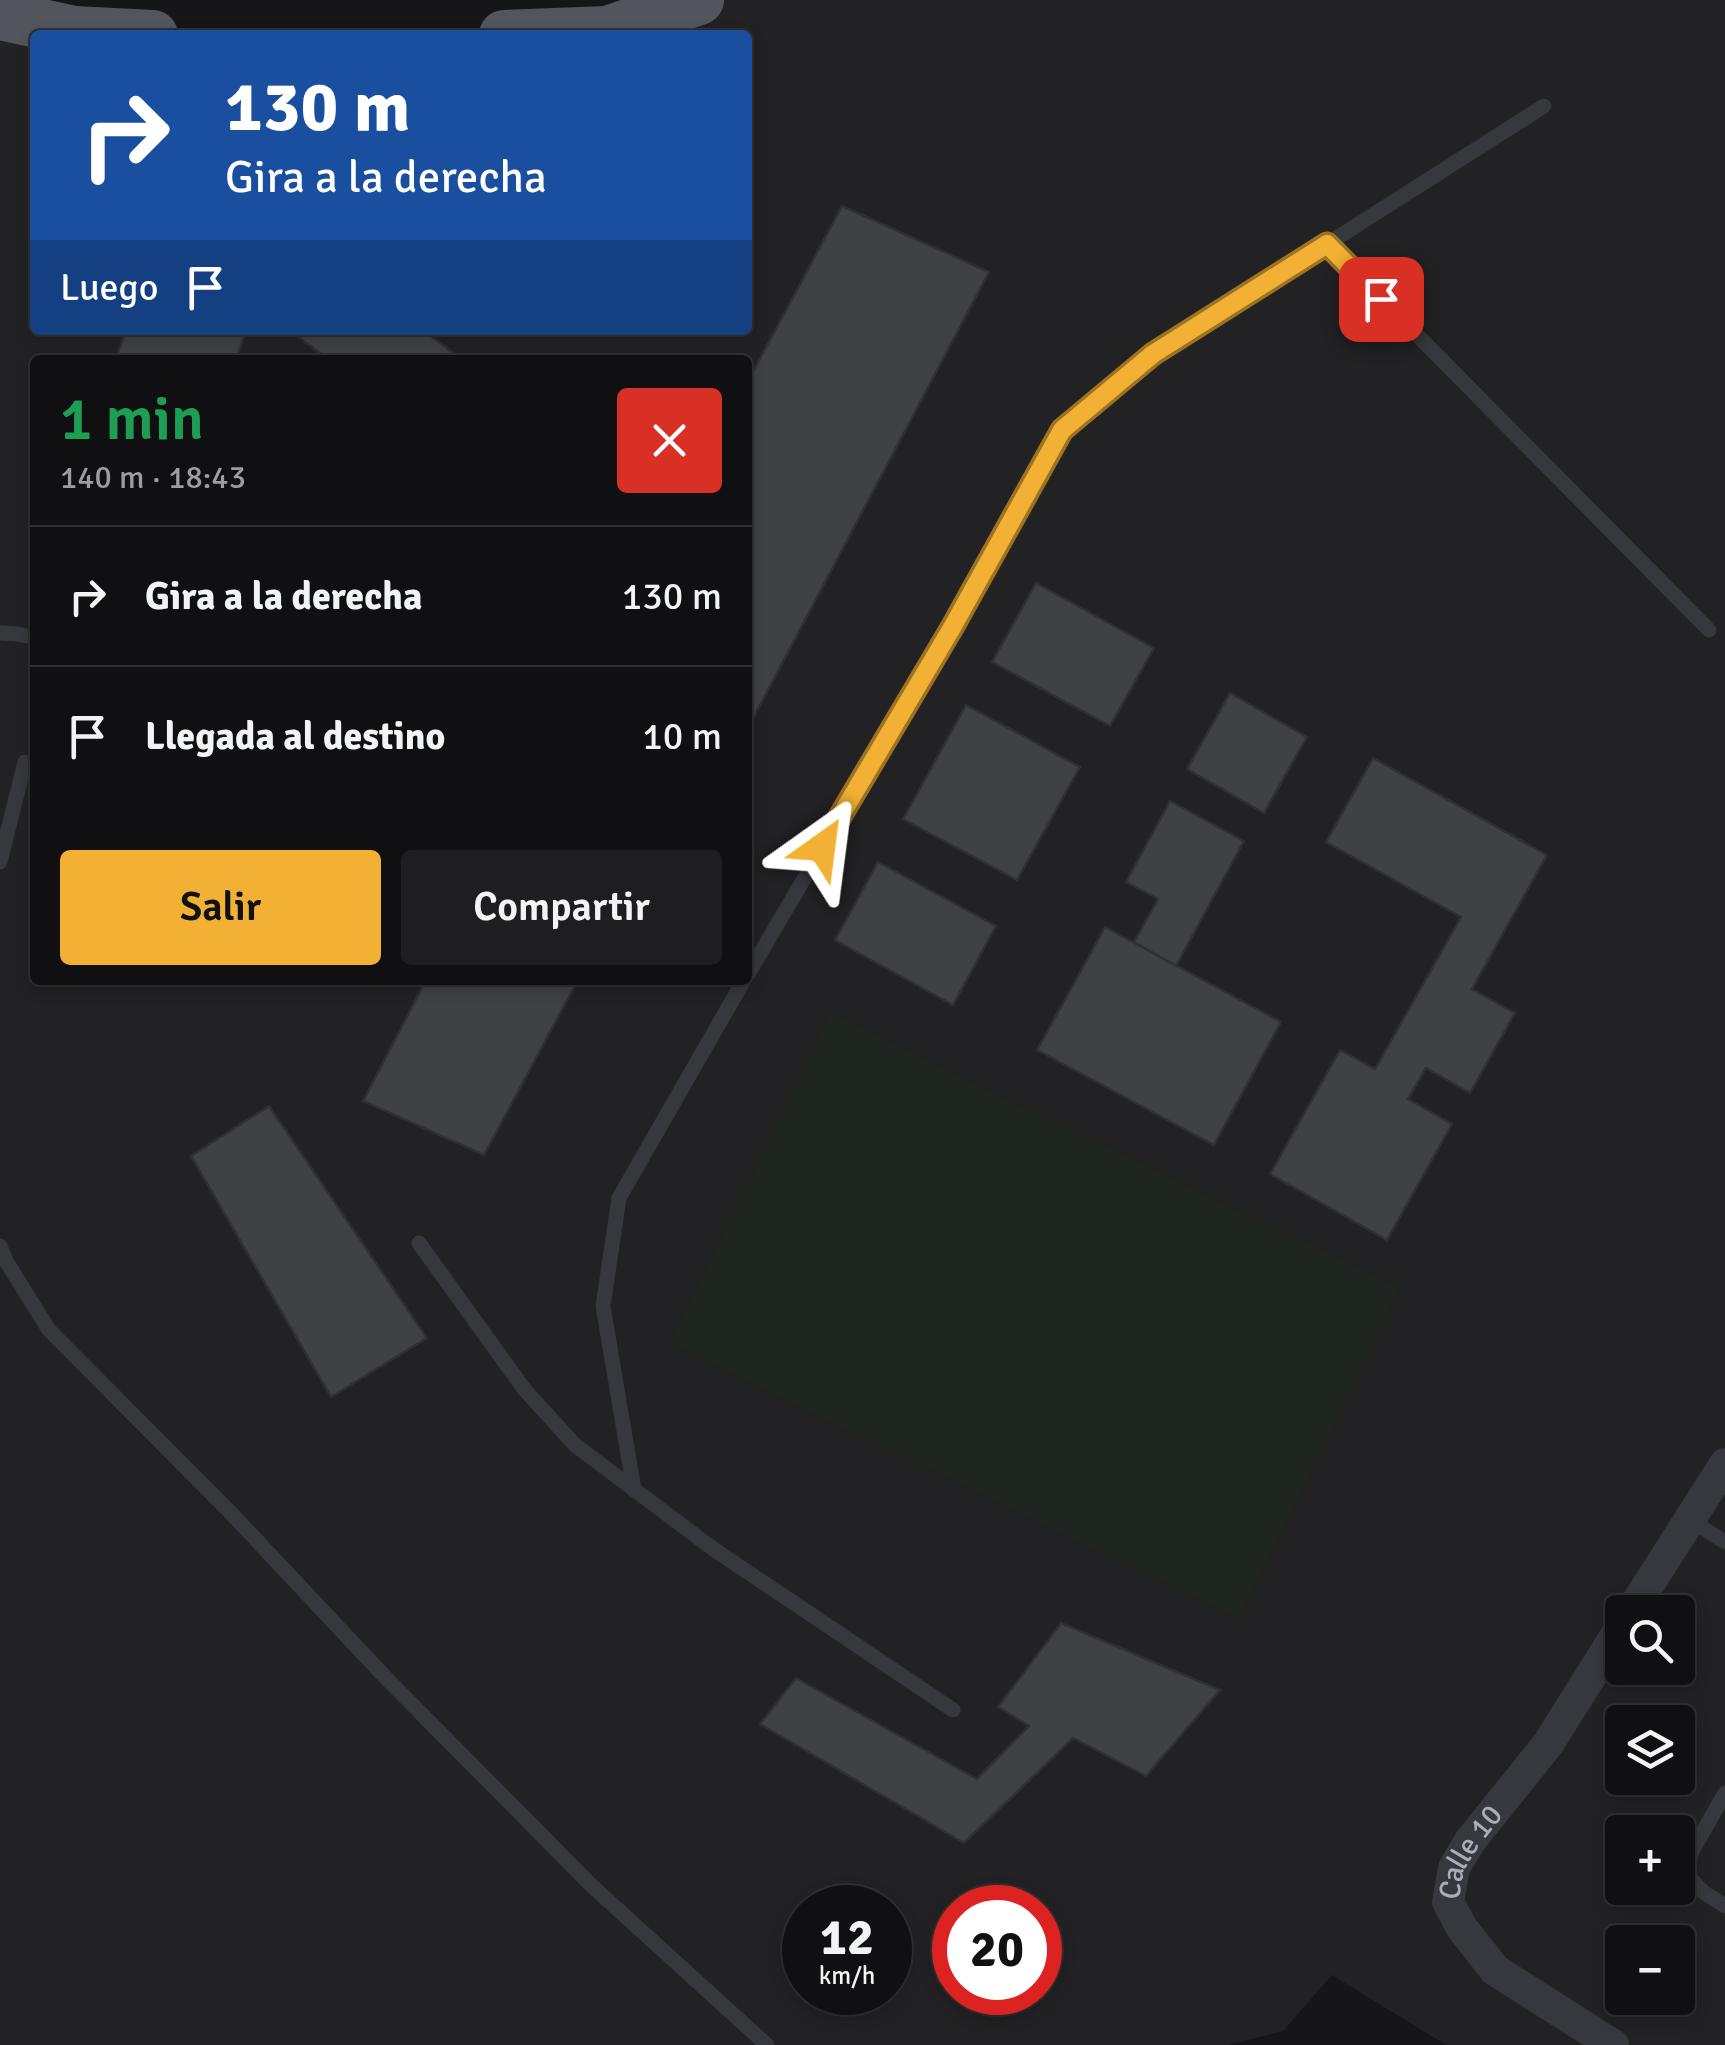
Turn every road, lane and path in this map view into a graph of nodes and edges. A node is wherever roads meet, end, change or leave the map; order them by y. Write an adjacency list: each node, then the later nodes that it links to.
1 (699, 0): 4 (main road)
2 (0, 14): 3 (main road)
3 (66, 30)
4 (610, 30)
5 (1544, 106): 6 (lane)
6 (1327, 244): 7 (lane); 12 (lane)
7 (1709, 630)
8 (0, 633): 9 (lane)
9 (30, 637)
10 (25, 762): 11 (lane)
11 (0, 862)
12 (752, 967)
13 (741, 985): 17 (lane)
14 (419, 1242): 17 (lane)
15 (0, 1246): 25 (lane)
16 (1725, 1464): 18 (street)
17 (634, 1490): 22 (lane)
18 (1690, 1520): 19 (lane); 20 (street)
19 (1725, 1542)
20 (1642, 1595)
21 (1605, 1653): 26 (street, Calle 10)
22 (953, 1710)
23 (1725, 1793): 24 (lane)
24 (1725, 1906)
25 (767, 2045)
26 (1613, 2045)

